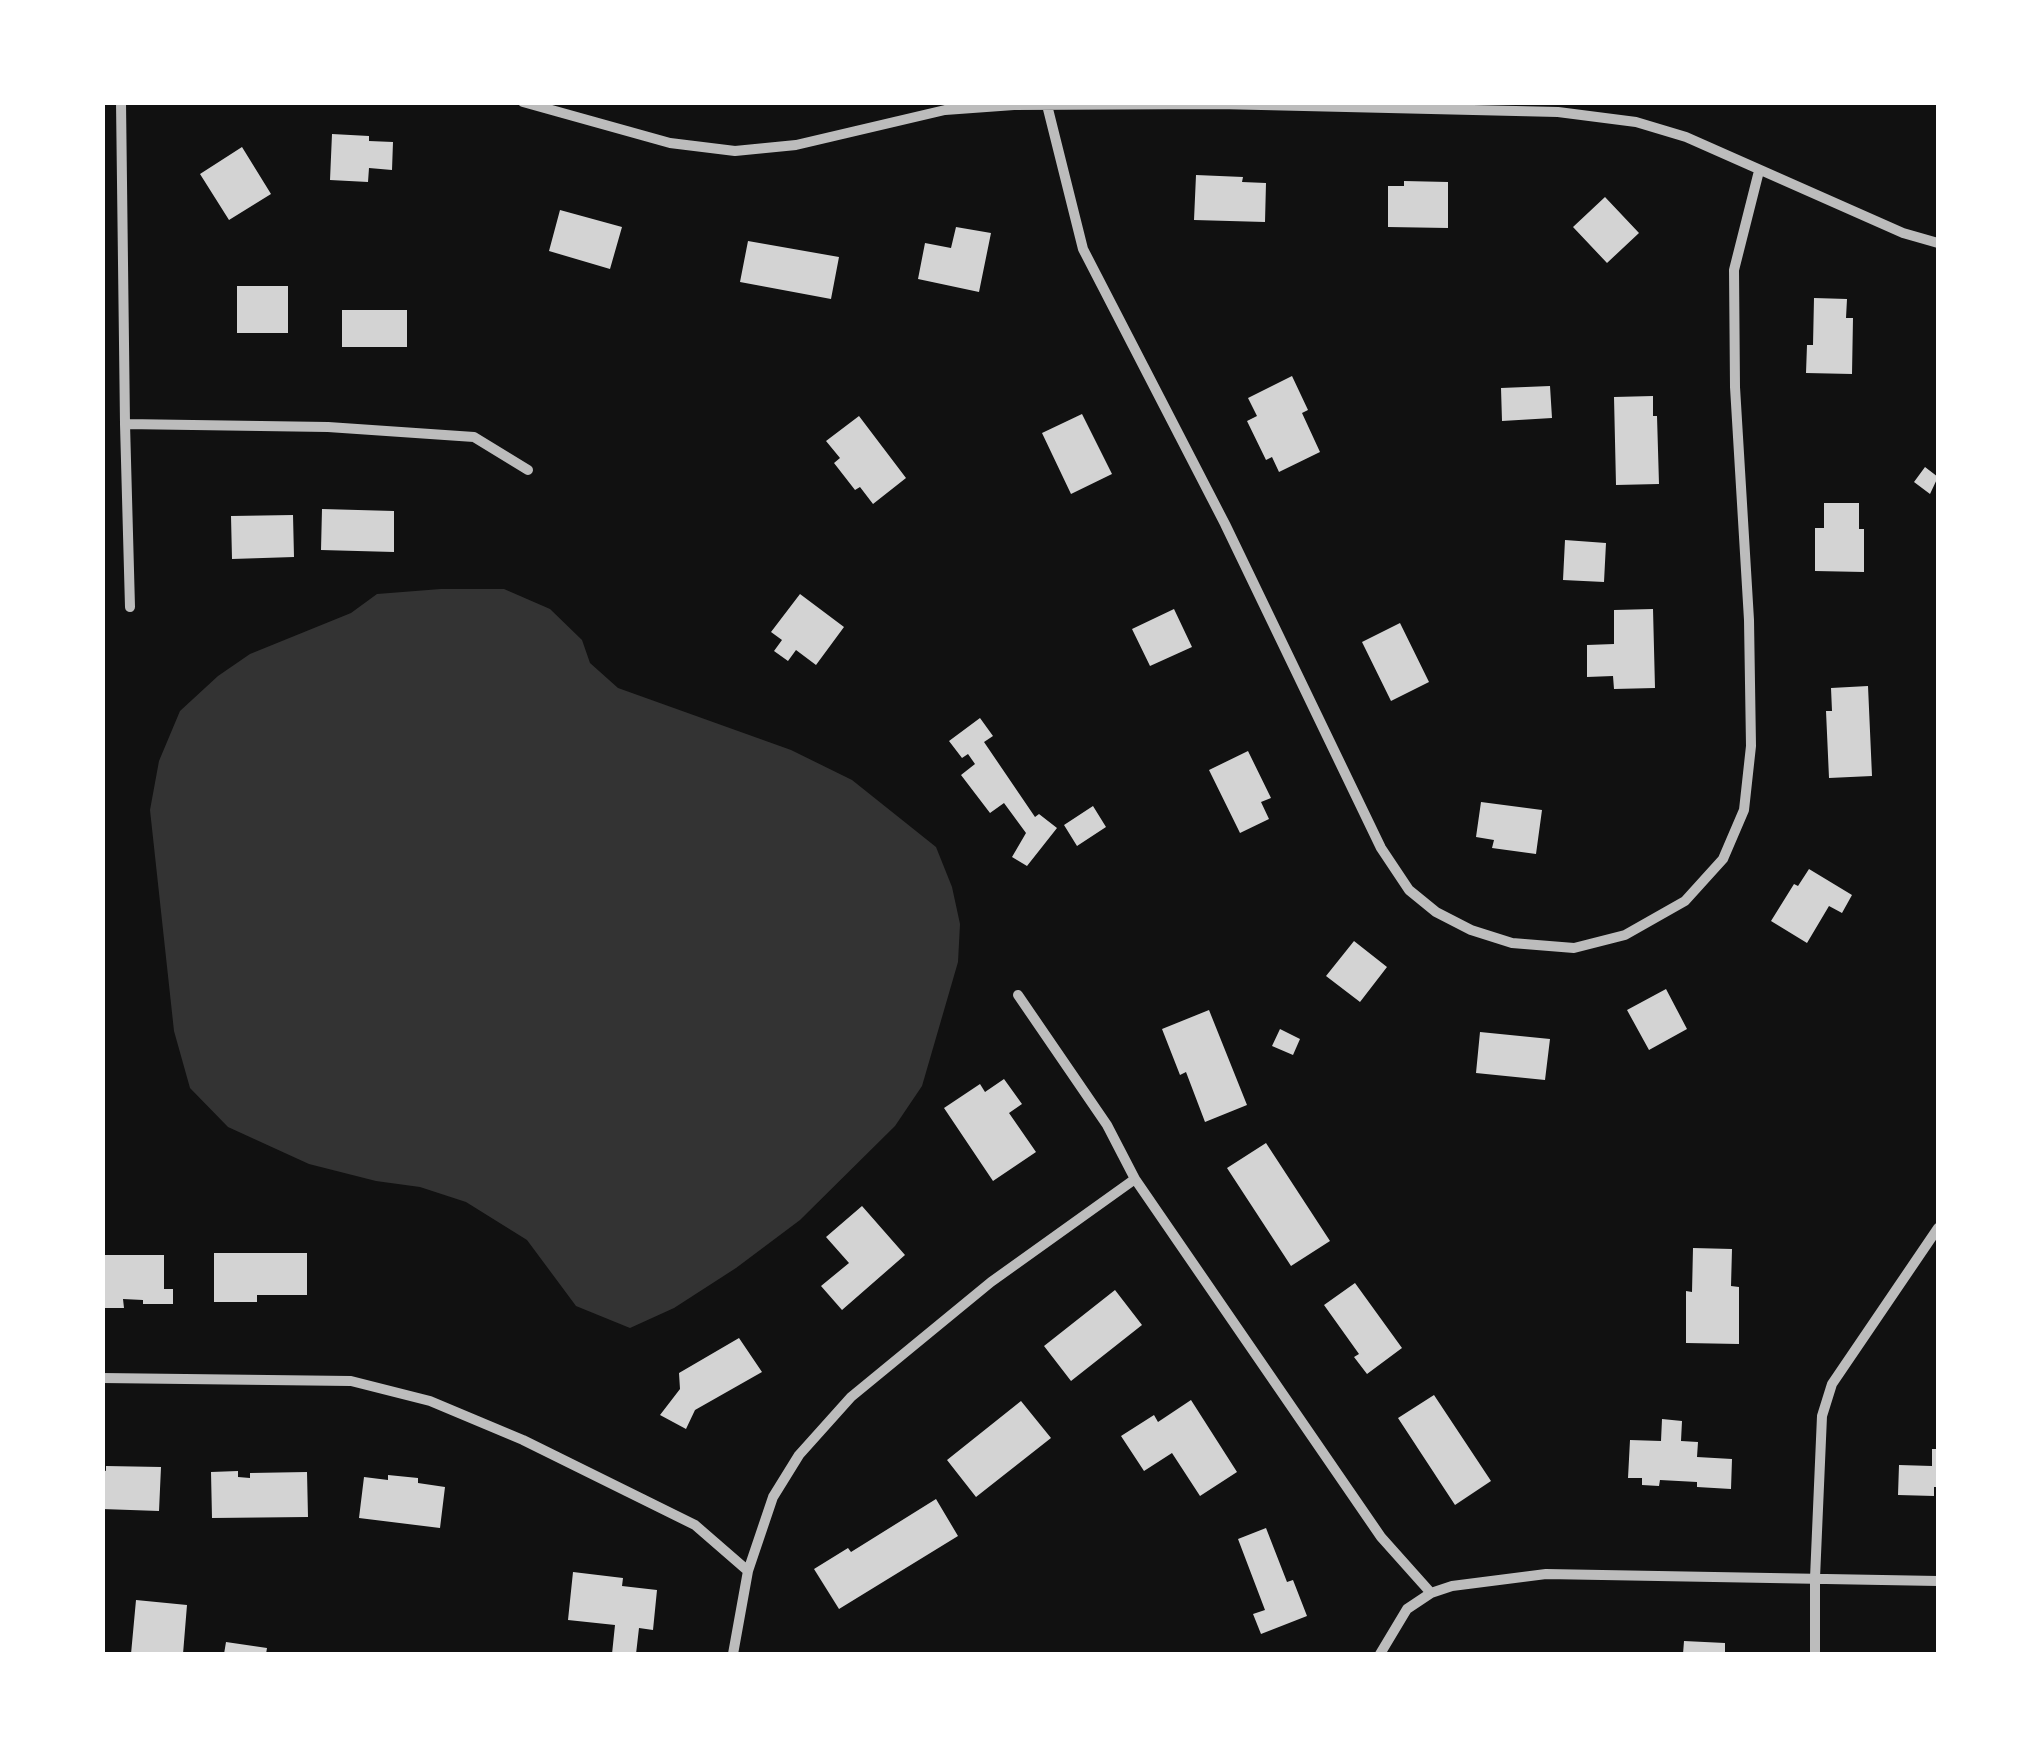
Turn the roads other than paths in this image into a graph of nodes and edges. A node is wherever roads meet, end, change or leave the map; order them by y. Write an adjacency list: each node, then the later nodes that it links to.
1 (121, 102): 6 (street)
2 (522, 102): 3 (street)
3 (1047, 105): 4 (street); 4 (street)
4 (1759, 172): 5 (street)
5 (1938, 243)
6 (126, 424): 7 (street); 8 (street)
7 (528, 470)
8 (130, 608)
9 (1018, 996): 10 (street)
10 (1134, 1178): 13 (street); 16 (street)
11 (1938, 1228): 14 (street)
12 (102, 1378): 13 (street)
13 (748, 1571): 17 (street)
14 (1814, 1578): 15 (street); 16 (street); 19 (street)
15 (1938, 1581)
16 (1432, 1593): 18 (street)
17 (733, 1654)
18 (1380, 1654)
19 (1815, 1654)

